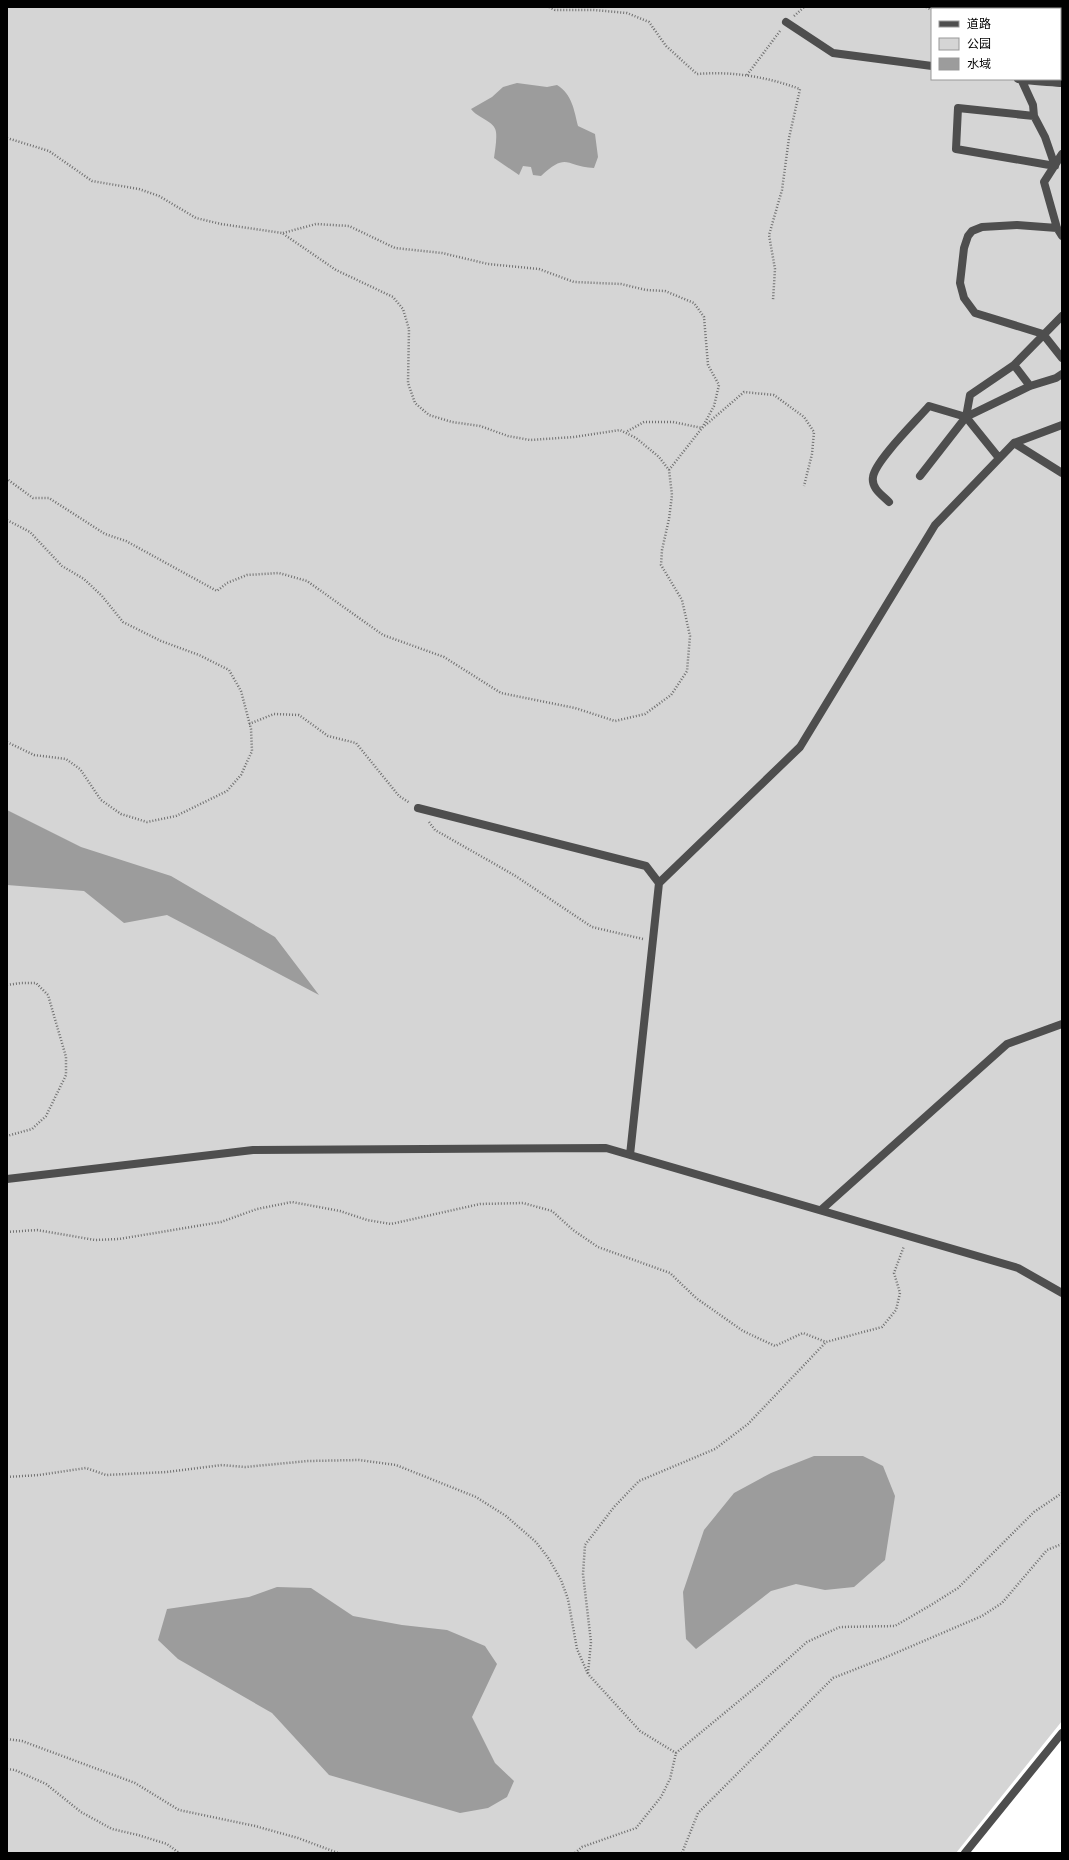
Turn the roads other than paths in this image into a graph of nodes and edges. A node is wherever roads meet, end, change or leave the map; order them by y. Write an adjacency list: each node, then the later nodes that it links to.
1 (786, 22): 2 (street)
2 (931, 66)
3 (1020, 80): 4 (street); 5 (street)
4 (1062, 83)
5 (1034, 116): 7 (street); 7 (street)
6 (1062, 154): 7 (street)
7 (1055, 166): 8 (street)
8 (1057, 228): 9 (street); 11 (street)
9 (1062, 236)
10 (1062, 316): 11 (street)
11 (1043, 334): 12 (street); 13 (street)
12 (1062, 358)
13 (1014, 365): 15 (street); 16 (street)
14 (1062, 374): 15 (street)
15 (1030, 386): 16 (street)
16 (966, 417): 19 (street); 21 (street); 22 (street)
17 (1062, 424): 18 (street)
18 (1014, 443): 19 (street); 20 (street)
19 (999, 458): 24 (street)
20 (1062, 473)
21 (920, 476)
22 (889, 502)
23 (418, 808): 24 (street)
24 (659, 883): 26 (street)
25 (1062, 1024): 28 (street)
26 (630, 1155): 27 (street); 28 (street)
27 (7, 1179)
28 (821, 1210): 29 (street)
29 (1062, 1293)
30 (1062, 1733): 31 (street)
31 (966, 1853)

